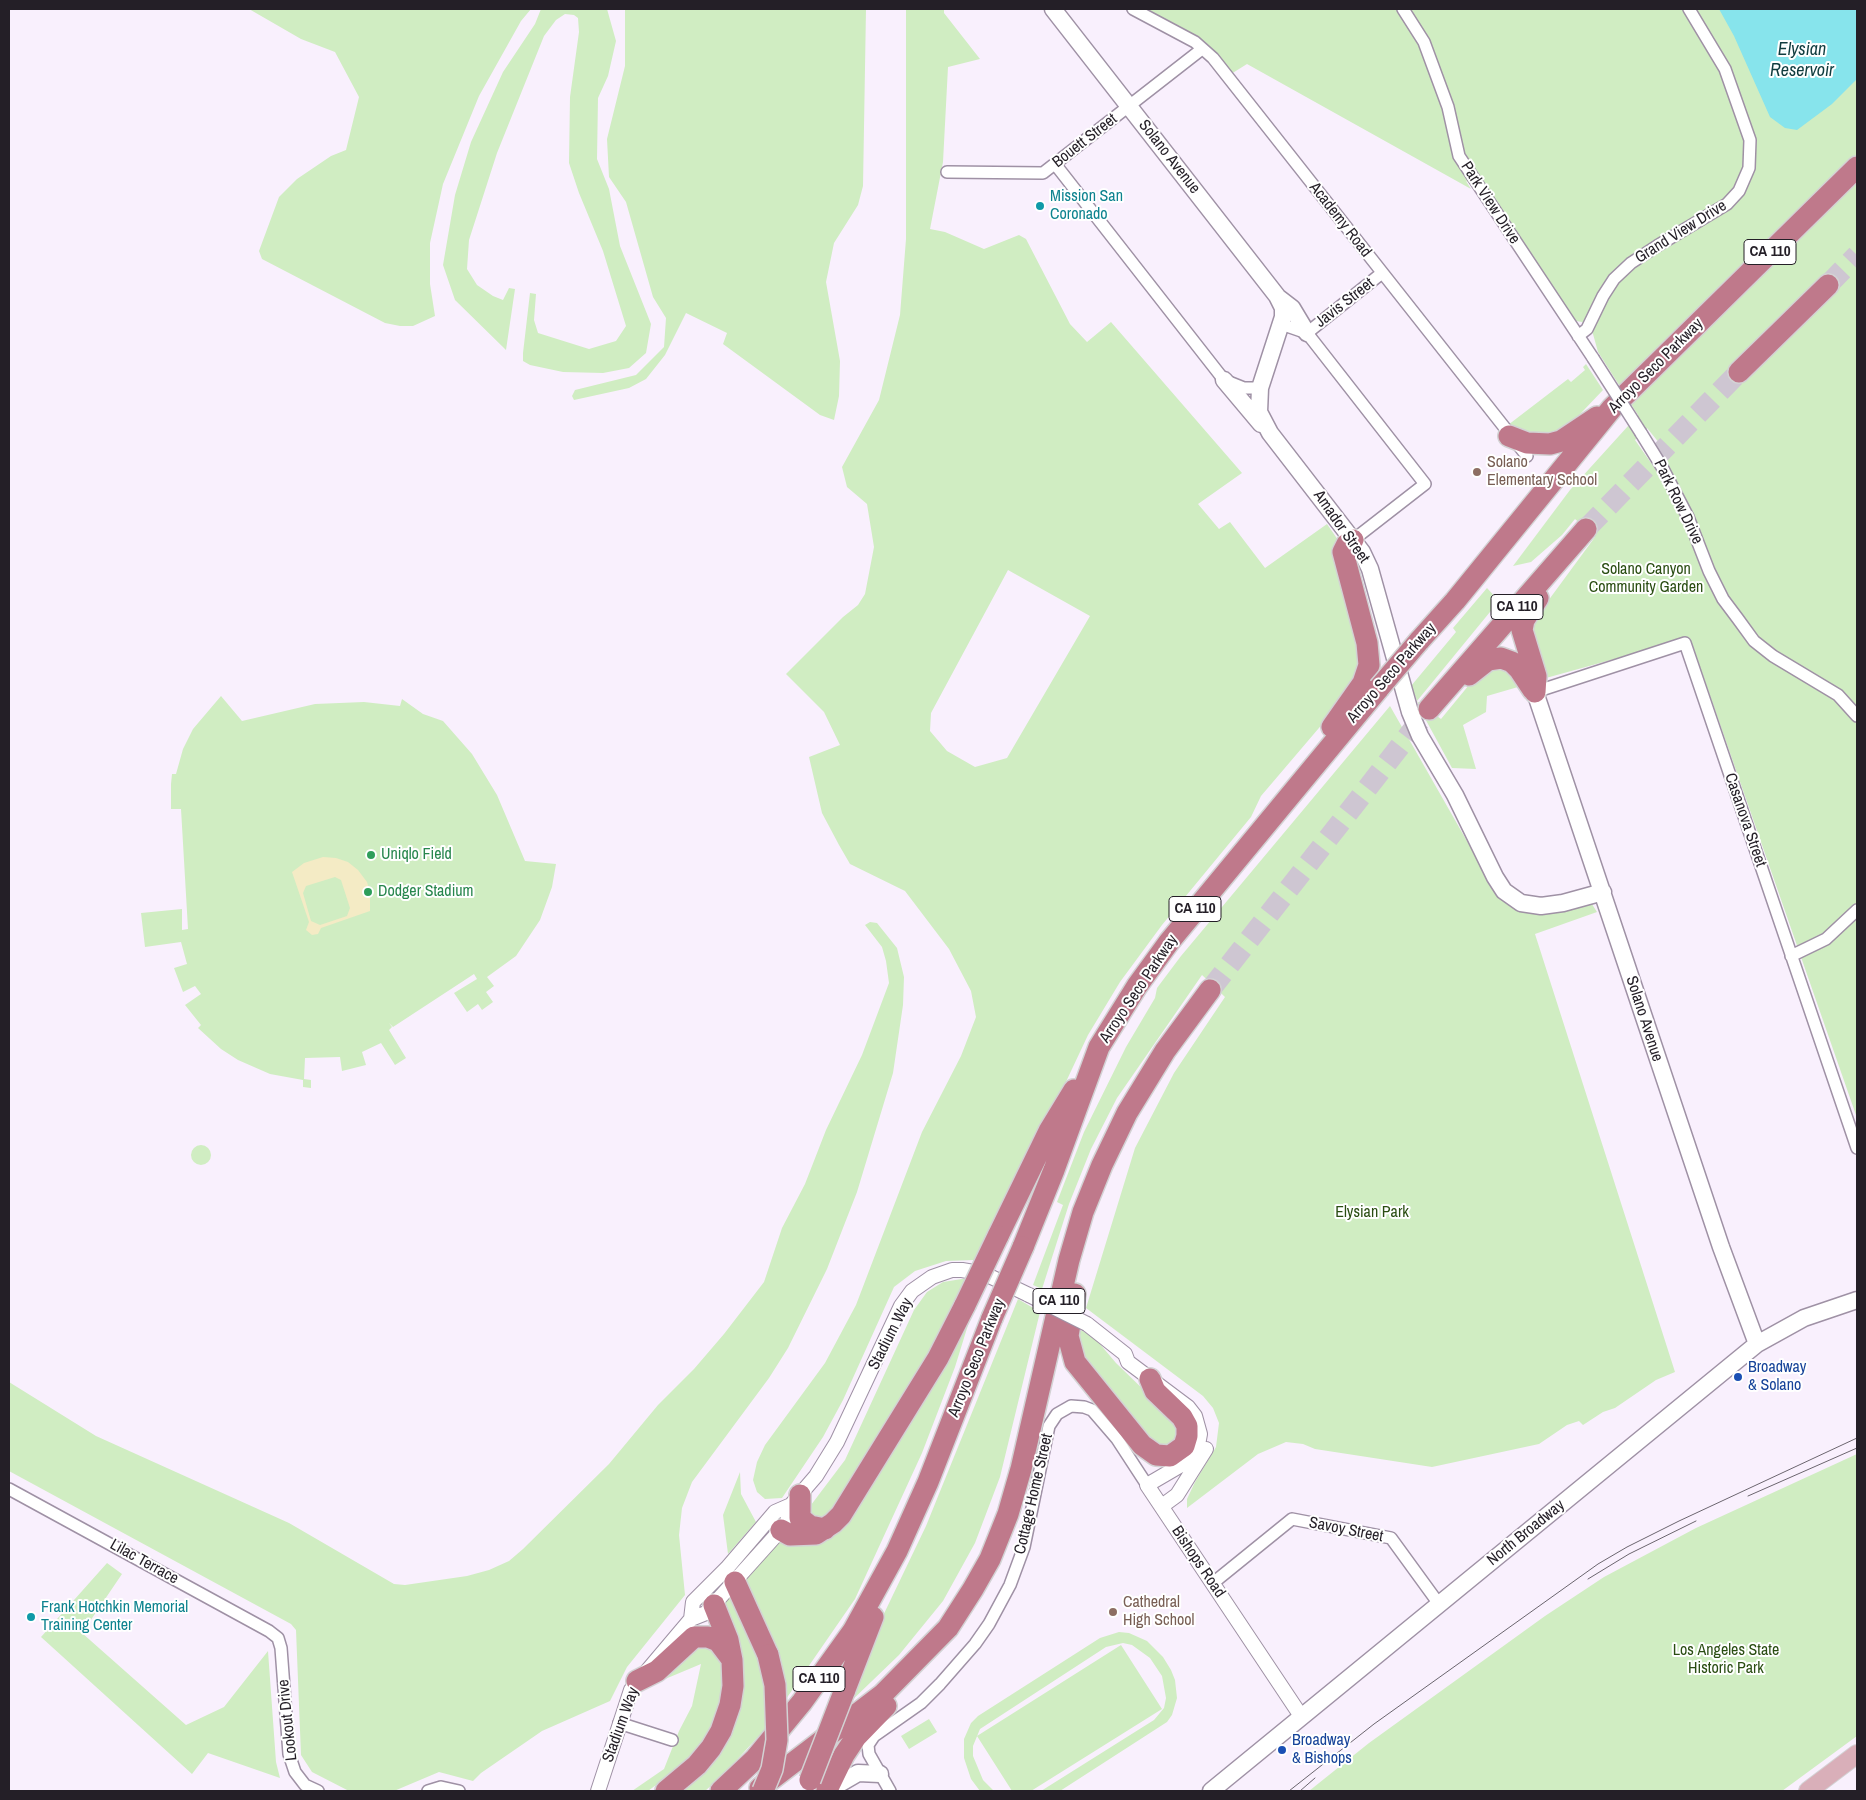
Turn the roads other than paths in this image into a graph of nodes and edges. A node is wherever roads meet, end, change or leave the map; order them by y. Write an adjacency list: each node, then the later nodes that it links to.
1 (1053, 9): 6 (main road, Solano Avenue)
2 (1133, 9): 5 (street, Academy Road)
3 (1403, 9): 14 (street, Park View Drive)
4 (1689, 9): 14 (street, Grand View Drive)
5 (1202, 49): 6 (street, Bouett Street); 10 (street, Academy Road)
6 (1130, 106): 7 (street, Bouett Street); 12 (main road, Solano Avenue)
7 (1055, 164): 9 (street, Bouett Street); 17 (street)
8 (1854, 169): 19 (highway, Arroyo Seco Parkway / CA 110)
9 (947, 172)
10 (1382, 273): 13 (street, Javis Street); 21 (street, Academy Road)
11 (1828, 285): 16 (highway)
12 (1280, 309): 13 (street); 13 (main road, Solano Avenue); 18 (main road, Amador Street)
13 (1307, 332): 24 (street)
14 (1578, 336): 15 (street, Park View Drive)
15 (1592, 358): 29 (street, Park Row Drive, bridge)
16 (1739, 372)
17 (1224, 380): 18 (street); 20 (main road)
18 (1260, 388): 20 (main road, Amador Street)
19 (1612, 408): 21 (highway); 30 (highway, Arroyo Seco Parkway / CA 110, bridge)
20 (1270, 433): 24 (main road, Amador Street)
21 (1509, 436): 22 (street, Academy Road)
22 (1528, 456)
23 (1586, 529): 25 (highway, CA 110)
24 (1354, 540): 30 (highway); 31 (main road, Amador Street)
25 (1548, 572): 26 (highway, CA 110); 27 (highway)
26 (1448, 685): 27 (highway); 28 (highway, CA 110)
27 (1535, 692): 31 (main road, Solano Avenue); 33 (street, Casanova Street)
28 (1429, 709)
29 (1857, 716)
30 (1302, 779): 35 (highway, Arroyo Seco Parkway / CA 110)
31 (1603, 892): 39 (main road, Solano Avenue)
32 (1857, 910): 33 (street)
33 (1791, 956): 37 (street, Casanova Street)
34 (1210, 990): 36 (highway, CA 110)
35 (1099, 1047): 47 (highway, bridge); 49 (highway, Arroyo Seco Parkway / CA 110, bridge)
36 (1127, 1113): 41 (highway); 55 (highway, CA 110)
37 (1857, 1148)
38 (1857, 1300): 39 (main road, North Broadway)
39 (1757, 1344): 52 (main road, North Broadway)
40 (1125, 1354): 41 (street, Stadium Way); 45 (street, Stadium Way, bridge); 46 (street, Stadium Way)
41 (1150, 1379): 43 (street, Stadium Way)
42 (1092, 1410): 43 (street, Bishops Road); 63 (street, Cottage Home Street)
43 (1147, 1484): 46 (street, Bishops Road)
44 (9, 1489): 56 (street, Lilac Terrace)
45 (796, 1500): 47 (highway); 48 (street, Stadium Way); 54 (street, Stadium Way)
46 (1162, 1506): 51 (street, Bishops Road)
47 (825, 1529): 48 (highway)
48 (780, 1530): 50 (street, Stadium Way)
49 (897, 1551): 64 (highway, bridge); 70 (highway, Arroyo Seco Parkway / CA 110)
50 (735, 1582): 53 (street, Stadium Way); 72 (highway, bridge)
51 (1213, 1583): 52 (street, Savoy Street); 59 (street, Bishops Road)
52 (1439, 1604): 59 (main road, North Broadway)
53 (714, 1605): 54 (street, Stadium Way); 57 (highway)
54 (691, 1619): 58 (street, Stadium Way)
55 (948, 1628): 64 (highway); 71 (highway, CA 110)
56 (278, 1638): 65 (street, Lookout Drive)
57 (732, 1660): 58 (highway); 69 (highway)
58 (637, 1680): 60 (street, Stadium Way)
59 (1301, 1716): 74 (main road, North Broadway)
60 (619, 1723): 61 (street); 68 (street, Stadium Way)
61 (672, 1740)
62 (1857, 1754): 75 (main road)
63 (880, 1774): 64 (main road); 73 (street, Cottage Home Street)
64 (818, 1788)
65 (318, 1791)
66 (428, 1791): 67 (street)
67 (459, 1791)
68 (598, 1791)
69 (666, 1791)
70 (721, 1791)
71 (756, 1791)
72 (763, 1791)
73 (890, 1791)
74 (1211, 1791)
75 (1808, 1791)

